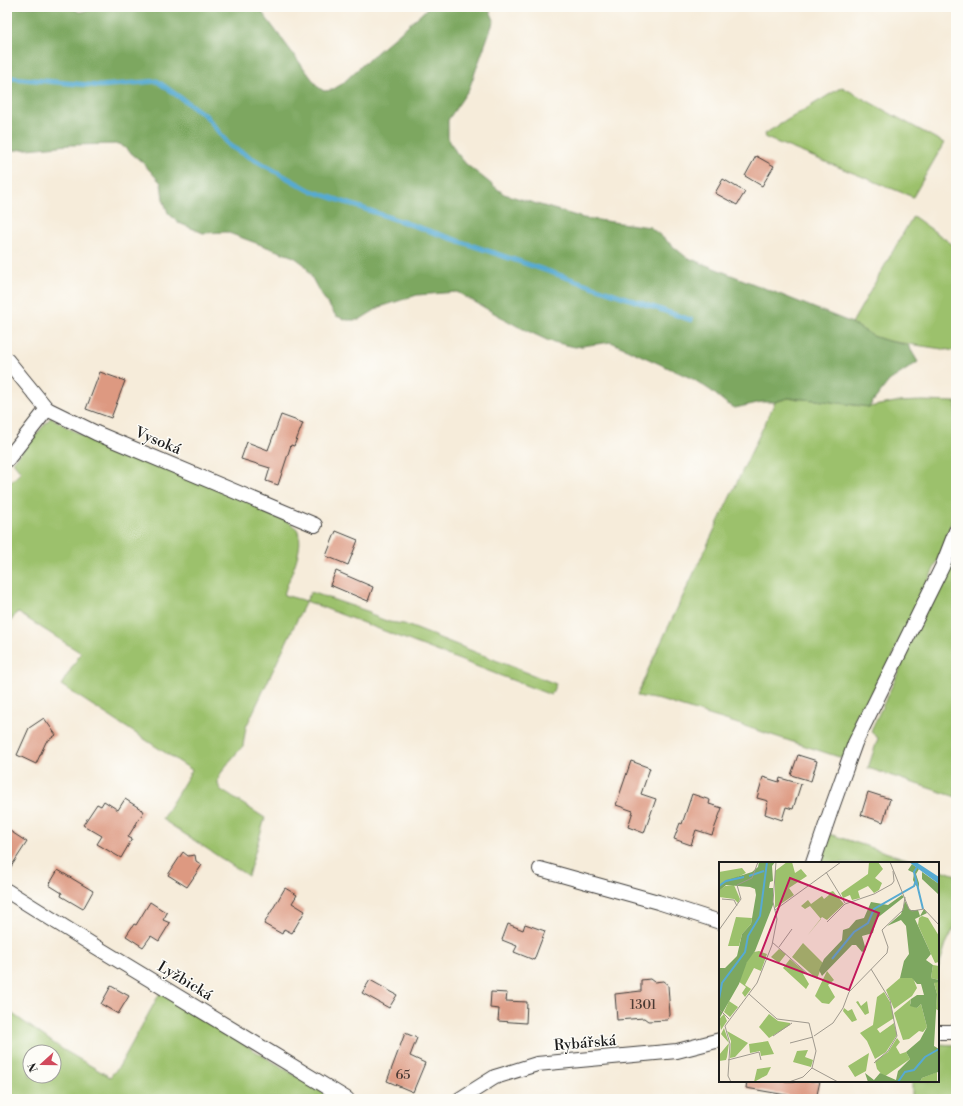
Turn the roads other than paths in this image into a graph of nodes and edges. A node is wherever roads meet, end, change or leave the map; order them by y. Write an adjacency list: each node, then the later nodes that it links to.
1 (7, 360): 2 (street, Vysoká)
2 (47, 410): 3 (street); 4 (street, Vysoká)
3 (7, 460)
4 (315, 525)
5 (956, 531): 6 (street)
6 (814, 862)
7 (540, 869): 9 (street)
8 (7, 891): 13 (street, Lyžbická)
9 (719, 922)
10 (939, 1032): 11 (street)
11 (956, 1032)
12 (719, 1040): 14 (street, Rybářská)
13 (347, 1099)
14 (460, 1099)

